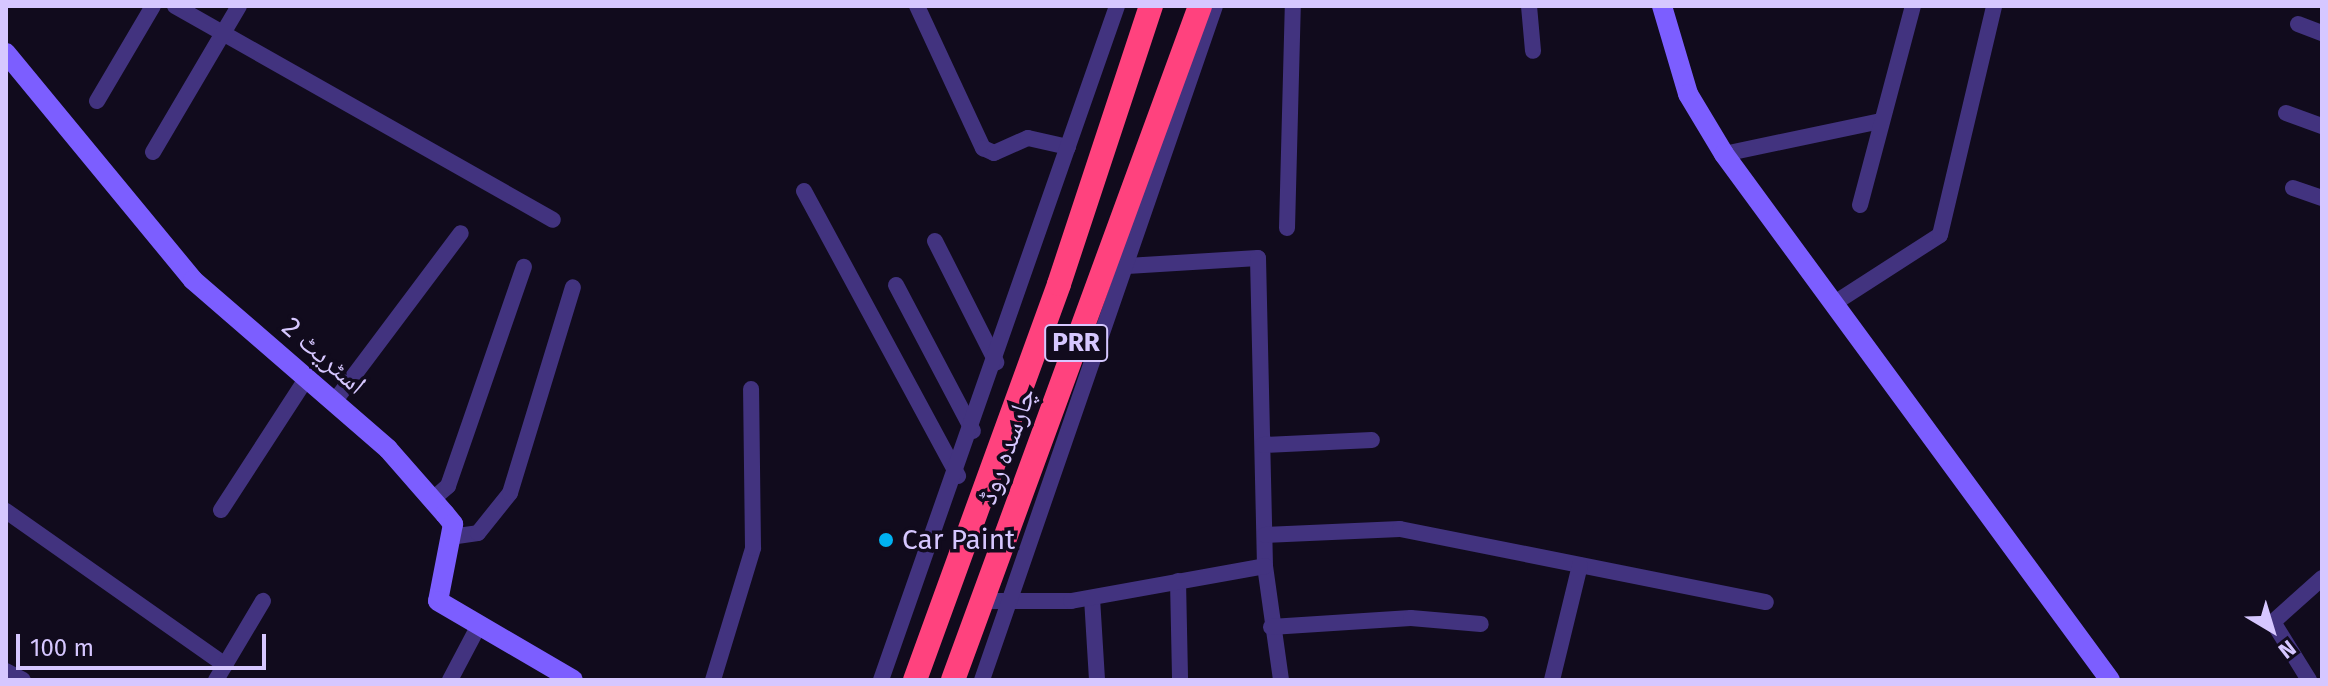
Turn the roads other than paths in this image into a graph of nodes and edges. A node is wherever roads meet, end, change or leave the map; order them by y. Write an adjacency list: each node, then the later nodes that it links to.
1 (153, 6): 19 (street)
2 (175, 6): 16 (street)
3 (239, 6): 16 (street)
4 (917, 6): 23 (street)
5 (1117, 6): 23 (street)
6 (1151, 6): 39 (highway, چارسدہ روڈ / PRR)
7 (1200, 6): 40 (highway, چارسدہ روڈ / PRR)
8 (1215, 6): 34 (street)
9 (1293, 6): 31 (street)
10 (1529, 6): 17 (street)
11 (1662, 6): 25 (street)
12 (1913, 6): 21 (street)
13 (1994, 6): 38 (street)
14 (2298, 24): 15 (street)
15 (2322, 33)
16 (226, 36): 24 (street); 30 (street)
17 (1533, 51)
18 (6, 53): 42 (street, اسٹریٹ 2)
19 (97, 101)
20 (2286, 113): 22 (street)
21 (1880, 121): 25 (street); 29 (street)
22 (2322, 126)
23 (1068, 147): 41 (street)
24 (153, 152)
25 (1724, 154): 38 (street)
26 (2293, 188): 28 (street)
27 (804, 191): 48 (street)
28 (2322, 198)
29 (1860, 205)
30 (553, 220)
31 (1287, 228)
32 (461, 233): 44 (street)
33 (935, 241): 41 (street)
34 (1127, 266): 47 (street); 61 (street)
35 (524, 267): 49 (street)
36 (896, 285): 45 (street)
37 (573, 287): 53 (street)
38 (1833, 304): 81 (street)
39 (1039, 341): 40 (highway); 74 (highway, چارسدہ روڈ / PRR)
40 (1073, 353): 60 (highway, چارسدہ روڈ / PRR)
41 (996, 362): 45 (street)
42 (306, 379): 44 (street, اسٹریٹ 2); 50 (street)
43 (751, 389): 72 (street)
44 (334, 402): 49 (street, اسٹریٹ 2)
45 (973, 431): 48 (street)
46 (1372, 440): 47 (street)
47 (1263, 445): 52 (street)
48 (958, 476): 73 (street)
49 (433, 499): 53 (street, اسٹریٹ 2)
50 (221, 510)
51 (6, 511): 66 (street)
52 (1265, 535): 54 (street); 55 (street)
53 (450, 537): 64 (street)
54 (1580, 565): 62 (street); 80 (street)
55 (1265, 566): 57 (street); 65 (street)
56 (2322, 578): 82 (street)
57 (1178, 581): 58 (street); 78 (street)
58 (1092, 598): 61 (street); 77 (street)
59 (263, 601): 66 (street)
60 (983, 601): 61 (street); 75 (highway, چارسدہ روڈ / PRR)
61 (1011, 601): 76 (street)
62 (1766, 602)
63 (1481, 624): 65 (street)
64 (479, 625): 70 (street); 71 (street)
65 (1271, 627): 79 (street)
66 (225, 665): 69 (street)
67 (6, 671): 68 (street)
68 (23, 680)
69 (216, 680)
70 (450, 680)
71 (573, 680)
72 (713, 680)
73 (881, 680)
74 (915, 680)
75 (953, 680)
76 (982, 680)
77 (1097, 680)
78 (1180, 680)
79 (1281, 680)
80 (1552, 680)
81 (2109, 680)
82 (2309, 680)

